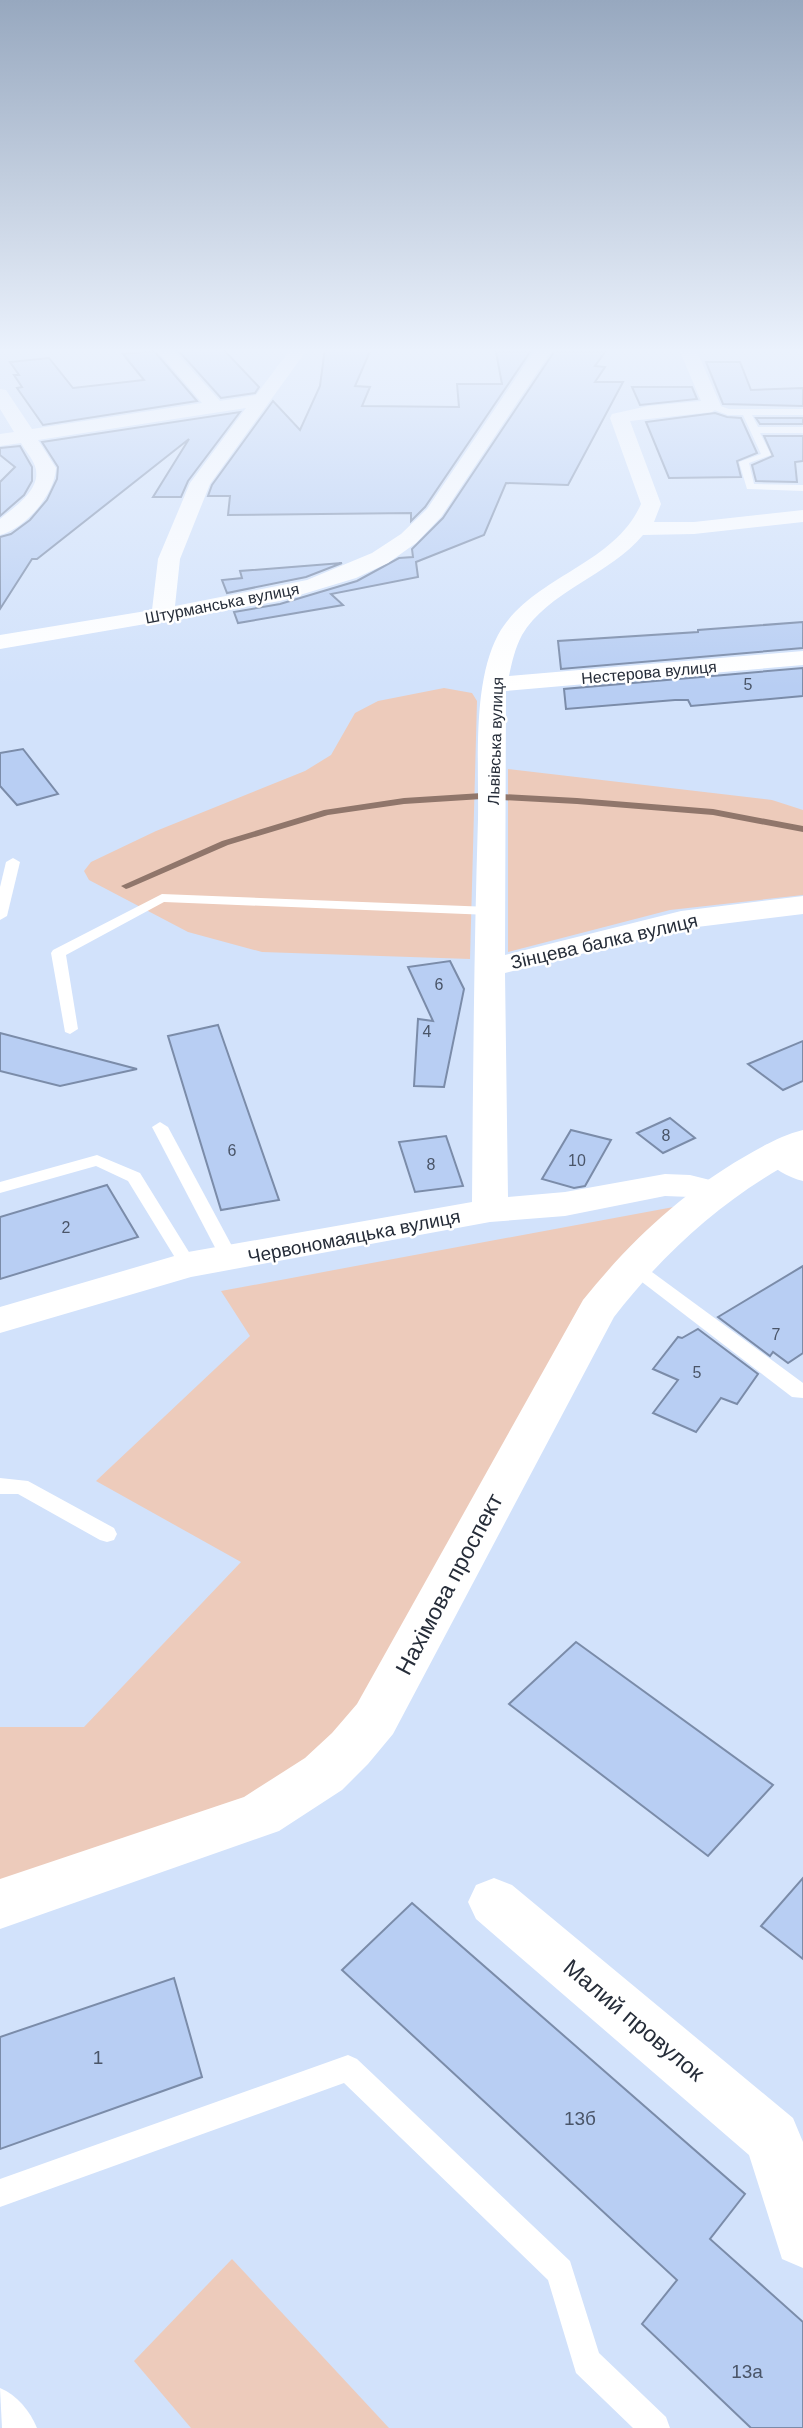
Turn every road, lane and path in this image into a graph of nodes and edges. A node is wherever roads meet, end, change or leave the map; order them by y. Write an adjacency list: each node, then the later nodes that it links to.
1 (41, 460): 8 (street)
2 (217, 460): 10 (street)
3 (470, 460): 10 (street, Штурманська вулиця)
4 (635, 460): 9 (street)
5 (749, 460): 6 (lane)
6 (803, 488)
7 (803, 516): 9 (street)
8 (0, 529)
9 (639, 529): 13 (street, Львівська вулиця)
10 (163, 615): 11 (street, Штурманська вулиця)
11 (0, 642)
12 (803, 658): 13 (street, Нестерова вулиця)
13 (494, 685): 16 (street, Львівська вулиця)
14 (13, 862): 17 (lane)
15 (803, 905): 18 (street, Зінцева балка вулиця)
16 (490, 911): 18 (street, Львівська вулиця); 19 (lane)
17 (0, 916)
18 (489, 968): 24 (street, Львівська вулиця)
19 (70, 1029)
20 (160, 1127): 25 (lane)
21 (795, 1155): 23 (main road, Нахімова проспект)
22 (0, 1188): 26 (lane)
23 (713, 1192): 24 (street, Червономаяцька вулиця); 27 (main road, Нахімова проспект)
24 (491, 1210): 25 (street, Червономаяцька вулиця)
25 (230, 1259): 26 (street, Червономаяцька вулиця)
26 (188, 1265): 28 (street, Червономаяцька вулиця)
27 (631, 1265): 29 (lane); 33 (main road, Нахімова проспект)
28 (0, 1320)
29 (803, 1390)
30 (0, 1486): 31 (lane)
31 (107, 1534)
32 (494, 1902): 35 (street, Малий провулок)
33 (0, 1904)
34 (0, 2193): 38 (lane)
35 (803, 2238)
36 (0, 2403): 37 (lane)
37 (22, 2428)
38 (655, 2428)

